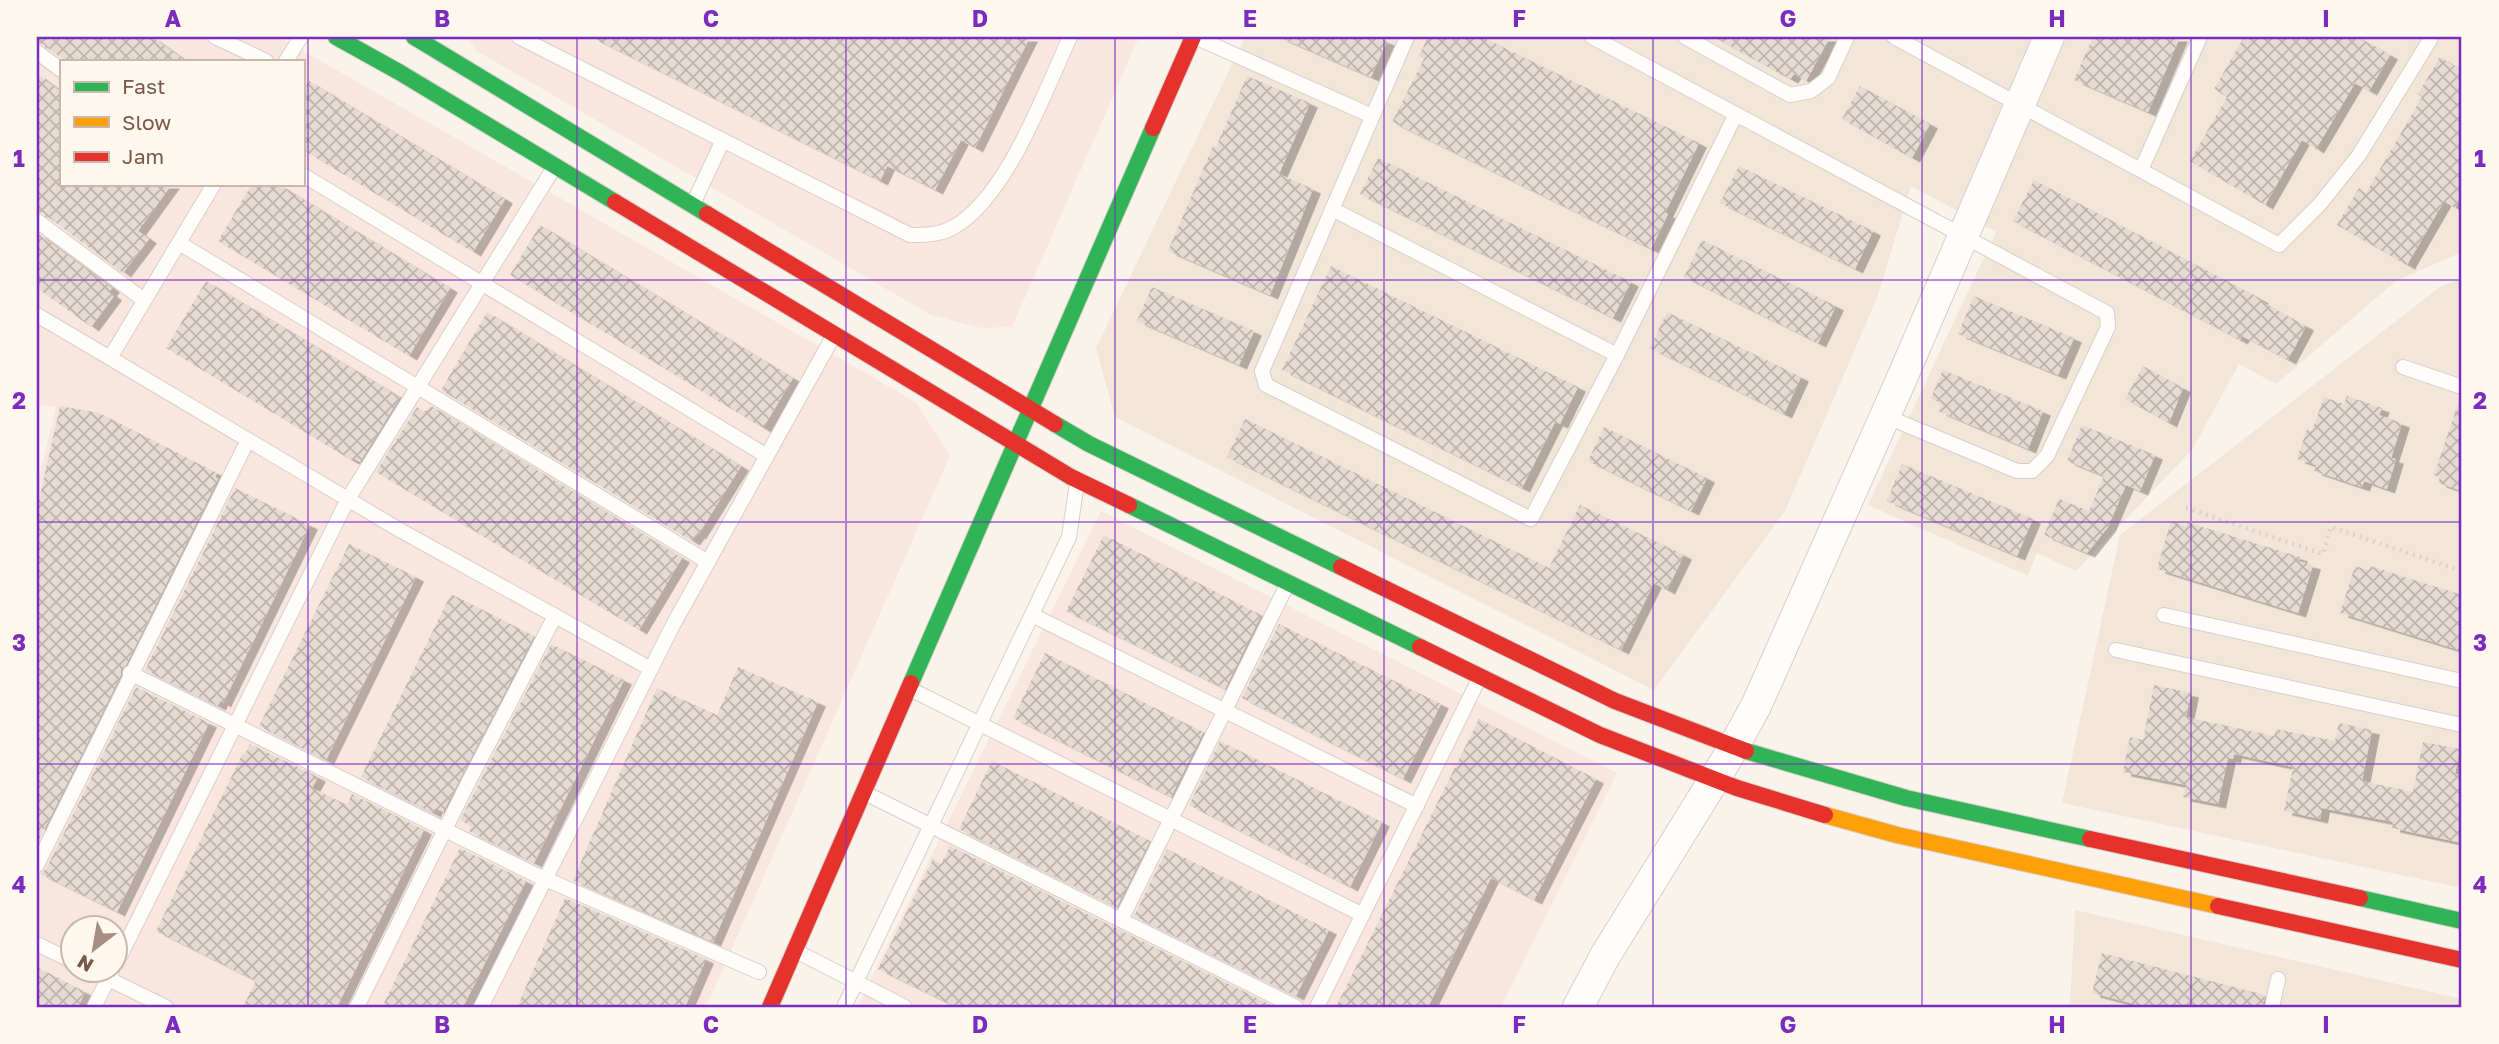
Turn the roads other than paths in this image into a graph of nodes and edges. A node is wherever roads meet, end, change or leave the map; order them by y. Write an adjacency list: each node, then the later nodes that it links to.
1 (215, 37): 17 (lane)
2 (301, 37): 18 (lane)
3 (336, 37): 24 (street)
4 (414, 37): 28 (street)
5 (519, 37): 23 (lane)
6 (1070, 37): 23 (lane)
7 (1194, 37): 22 (lane); 42 (street)
8 (1407, 37): 22 (lane)
9 (1592, 37): 21 (lane)
10 (1685, 37): 11 (lane)
11 (1847, 37)
12 (1894, 37): 20 (lane)
13 (2049, 37): 20 (street)
14 (2200, 37): 25 (lane)
15 (2428, 37): 25 (lane)
16 (37, 52): 19 (lane)
17 (264, 60)
18 (287, 60)
19 (60, 69)
20 (2020, 104): 25 (lane); 31 (street)
21 (1736, 114): 31 (lane); 37 (lane)
22 (1372, 116): 29 (lane)
23 (723, 140): 28 (lane)
24 (555, 166): 33 (lane); 36 (street)
25 (2141, 170)
26 (304, 177): 33 (lane)
27 (213, 186): 32 (lane)
28 (693, 205): 43 (street)
29 (1332, 209): 37 (lane); 37 (lane)
30 (37, 221): 34 (lane)
31 (1963, 236): 44 (street); 44 (lane)
32 (178, 243): 34 (lane); 40 (lane)
33 (482, 284): 40 (lane); 47 (lane)
34 (144, 300): 38 (lane)
35 (37, 315): 38 (lane)
36 (834, 334): 43 (street); 47 (lane)
37 (1616, 355)
38 (110, 358): 45 (lane)
39 (2403, 367): 41 (lane)
40 (418, 387): 49 (lane); 50 (lane)
41 (2462, 387)
42 (1031, 408): 43 (street); 46 (street); 65 (street)
43 (1002, 413): 46 (street)
44 (1885, 416): 65 (street)
45 (248, 440): 49 (lane); 57 (lane)
46 (1015, 443): 48 (street); 60 (street)
47 (767, 456): 50 (lane)
48 (1078, 480): 51 (street); 52 (lane)
49 (348, 499): 54 (lane); 64 (lane)
50 (708, 562): 56 (lane)
51 (1288, 583): 58 (street); 61 (lane)
52 (1032, 615): 61 (lane); 62 (lane)
53 (2164, 615): 59 (lane)
54 (555, 616): 56 (lane); 71 (lane)
55 (2116, 650): 63 (lane)
56 (651, 669): 73 (lane)
57 (130, 673): 64 (lane); 72 (lane)
58 (1480, 677): 66 (street); 68 (lane)
59 (2462, 681)
60 (909, 689): 62 (lane); 67 (street)
61 (1225, 711): 68 (lane); 69 (lane)
62 (980, 724): 69 (lane); 70 (lane)
63 (2462, 724)
64 (235, 725): 71 (lane); 77 (lane)
65 (1733, 746): 66 (street); 76 (street)
66 (1713, 780): 81 (street); 96 (street)
67 (864, 792): 70 (lane); 79 (street)
68 (1417, 806): 74 (lane)
69 (1171, 819): 74 (lane); 75 (lane)
70 (931, 825): 75 (lane); 84 (lane)
71 (445, 830): 73 (lane); 89 (lane)
72 (37, 865)
73 (546, 879): 82 (lane); 90 (lane)
74 (1363, 915): 95 (lane)
75 (1121, 920): 94 (lane)
76 (2462, 921)
77 (130, 936)
78 (37, 944): 80 (lane)
79 (795, 950): 84 (lane); 91 (street)
80 (60, 955)
81 (2462, 960)
82 (759, 971)
83 (2278, 979): 97 (lane)
84 (856, 982): 92 (lane); 93 (lane)
85 (106, 984): 87 (lane)
86 (126, 984): 88 (lane)
87 (94, 1007)
88 (166, 1007)
89 (357, 1007)
90 (481, 1007)
91 (770, 1007)
92 (844, 1007)
93 (905, 1007)
94 (1296, 1007)
95 (1317, 1007)
96 (1578, 1007)
97 (2272, 1007)

